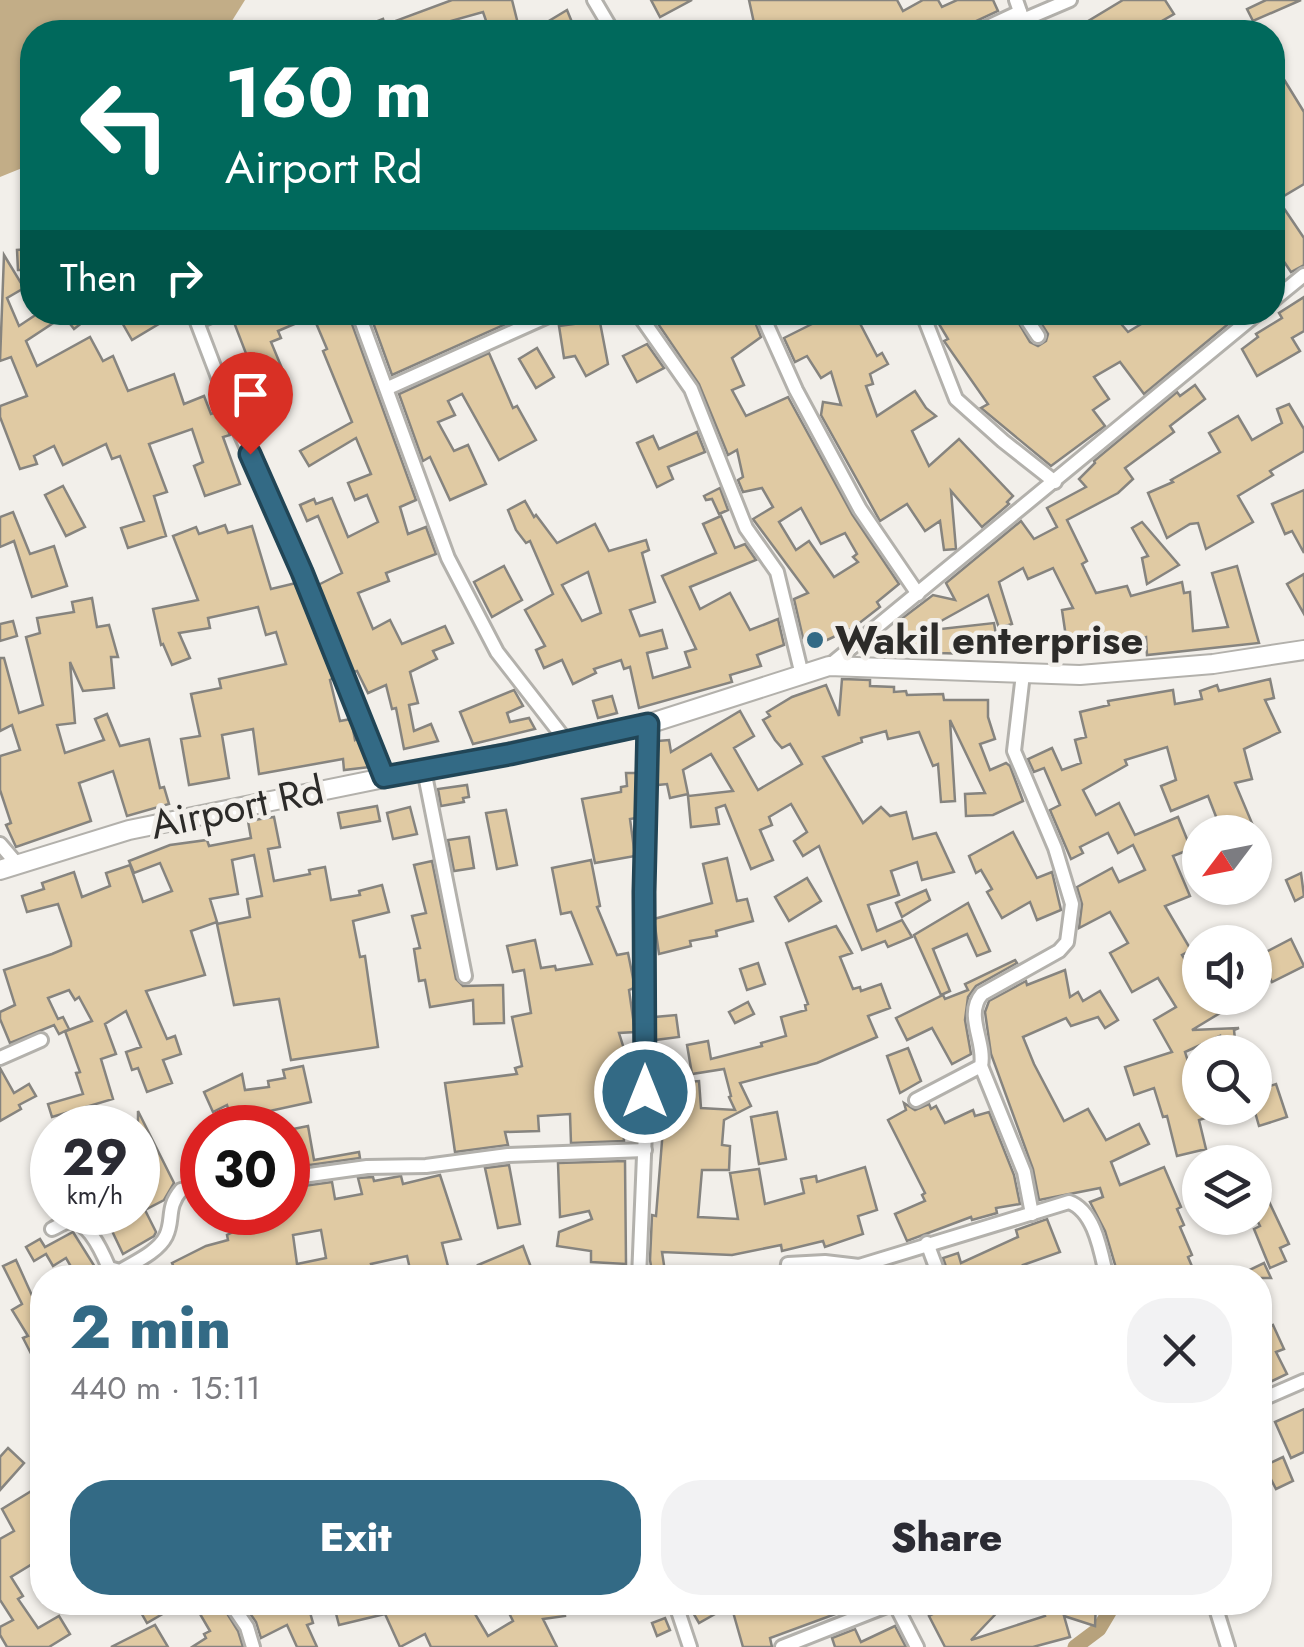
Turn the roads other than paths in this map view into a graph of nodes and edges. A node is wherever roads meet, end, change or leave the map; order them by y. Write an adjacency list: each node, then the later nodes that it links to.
1 (1070, 0): 2 (street)
2 (1020, 11)
3 (1304, 274): 4 (street)
4 (1285, 291)
5 (198, 325): 24 (street)
6 (363, 325): 14 (street)
7 (528, 325): 14 (street)
8 (646, 325): 20 (street)
9 (767, 325): 16 (street)
10 (927, 325): 15 (street)
11 (1031, 325): 13 (street)
12 (1244, 325): 15 (street)
13 (1038, 336)
14 (388, 388): 22 (street)
15 (1055, 482): 16 (street)
16 (918, 594): 18 (street)
17 (1304, 650): 19 (main road, Airport Rd)
18 (829, 666): 19 (main road, Airport Rd); 20 (main road, Airport Rd)
19 (1024, 674): 30 (street)
20 (802, 675): 21 (main road, Airport Rd)
21 (648, 724): 22 (main road, Airport Rd); 32 (street)
22 (566, 742): 23 (main road, Airport Rd)
23 (424, 770): 24 (main road, Airport Rd); 27 (street)
24 (384, 777): 26 (main road, Airport Rd)
25 (0, 844): 26 (street)
26 (8, 867)
27 (465, 976)
28 (41, 1040): 29 (street)
29 (0, 1058)
30 (981, 1066): 31 (street); 35 (street)
31 (916, 1100)
32 (644, 1150): 33 (street); 40 (street)
33 (310, 1175)
34 (180, 1191): 39 (street)
35 (1032, 1214): 37 (street); 45 (street)
36 (91, 1235): 38 (street)
37 (927, 1243): 43 (street); 44 (street)
38 (108, 1265)
39 (130, 1265)
40 (640, 1265)
41 (788, 1265): 42 (street)
42 (850, 1265)
43 (861, 1265)
44 (935, 1265)
45 (1104, 1265)
46 (1304, 1381): 47 (street)
47 (1272, 1395)
48 (238, 1615): 53 (street)
49 (679, 1615): 54 (street)
50 (863, 1615): 55 (street)
51 (901, 1615): 56 (street)
52 (1218, 1615): 57 (street)
53 (253, 1647)
54 (690, 1647)
55 (782, 1647)
56 (918, 1647)
57 (1228, 1647)

